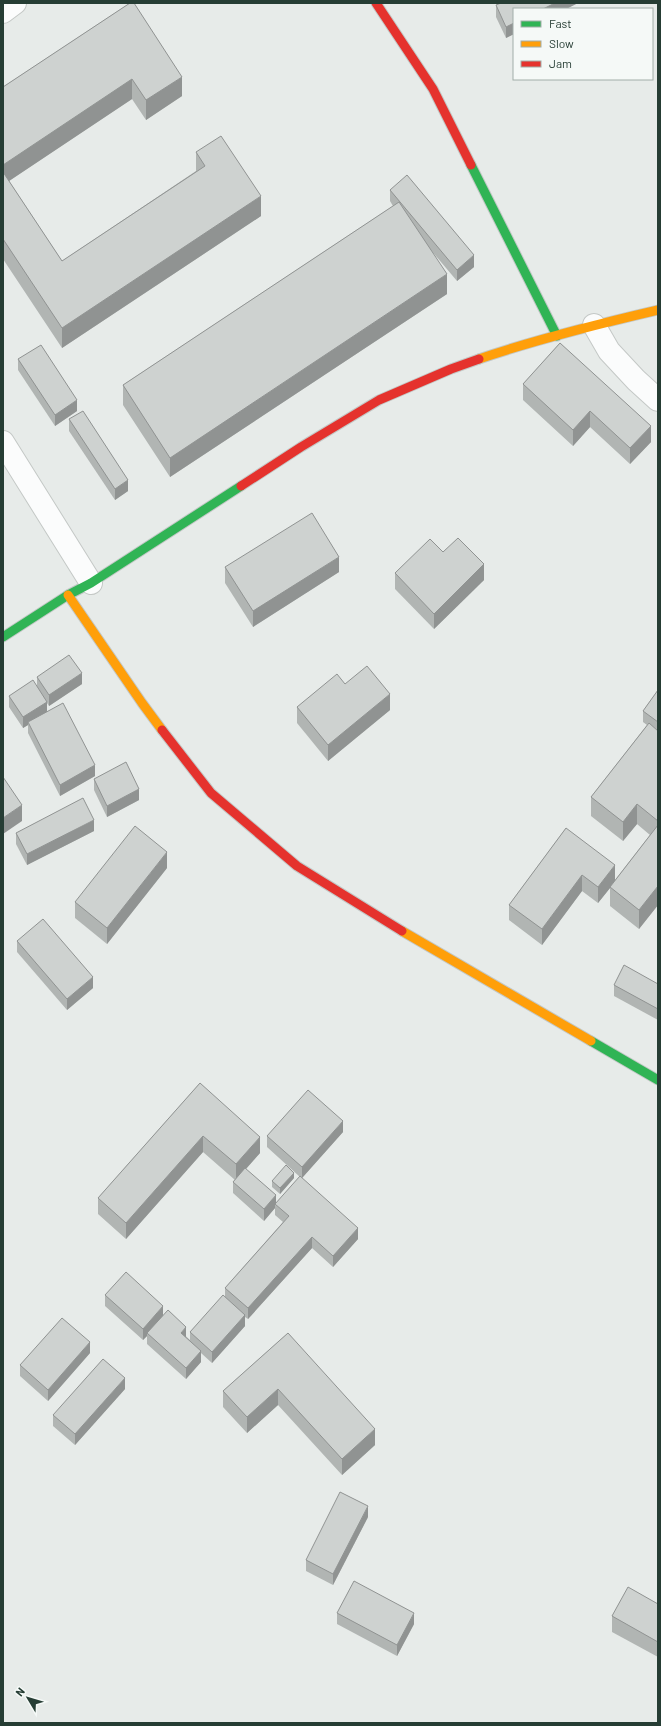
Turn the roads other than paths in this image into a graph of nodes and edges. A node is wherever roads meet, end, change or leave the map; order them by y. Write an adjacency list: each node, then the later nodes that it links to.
1 (15, 3): 3 (street)
2 (376, 3): 6 (street)
3 (3, 12)
4 (658, 310): 5 (street)
5 (594, 325): 6 (street); 7 (street)
6 (557, 336): 9 (street)
7 (658, 400)
8 (3, 442): 9 (street)
9 (92, 583): 10 (street)
10 (68, 595): 11 (street); 12 (street)
11 (3, 637)
12 (658, 1080)

